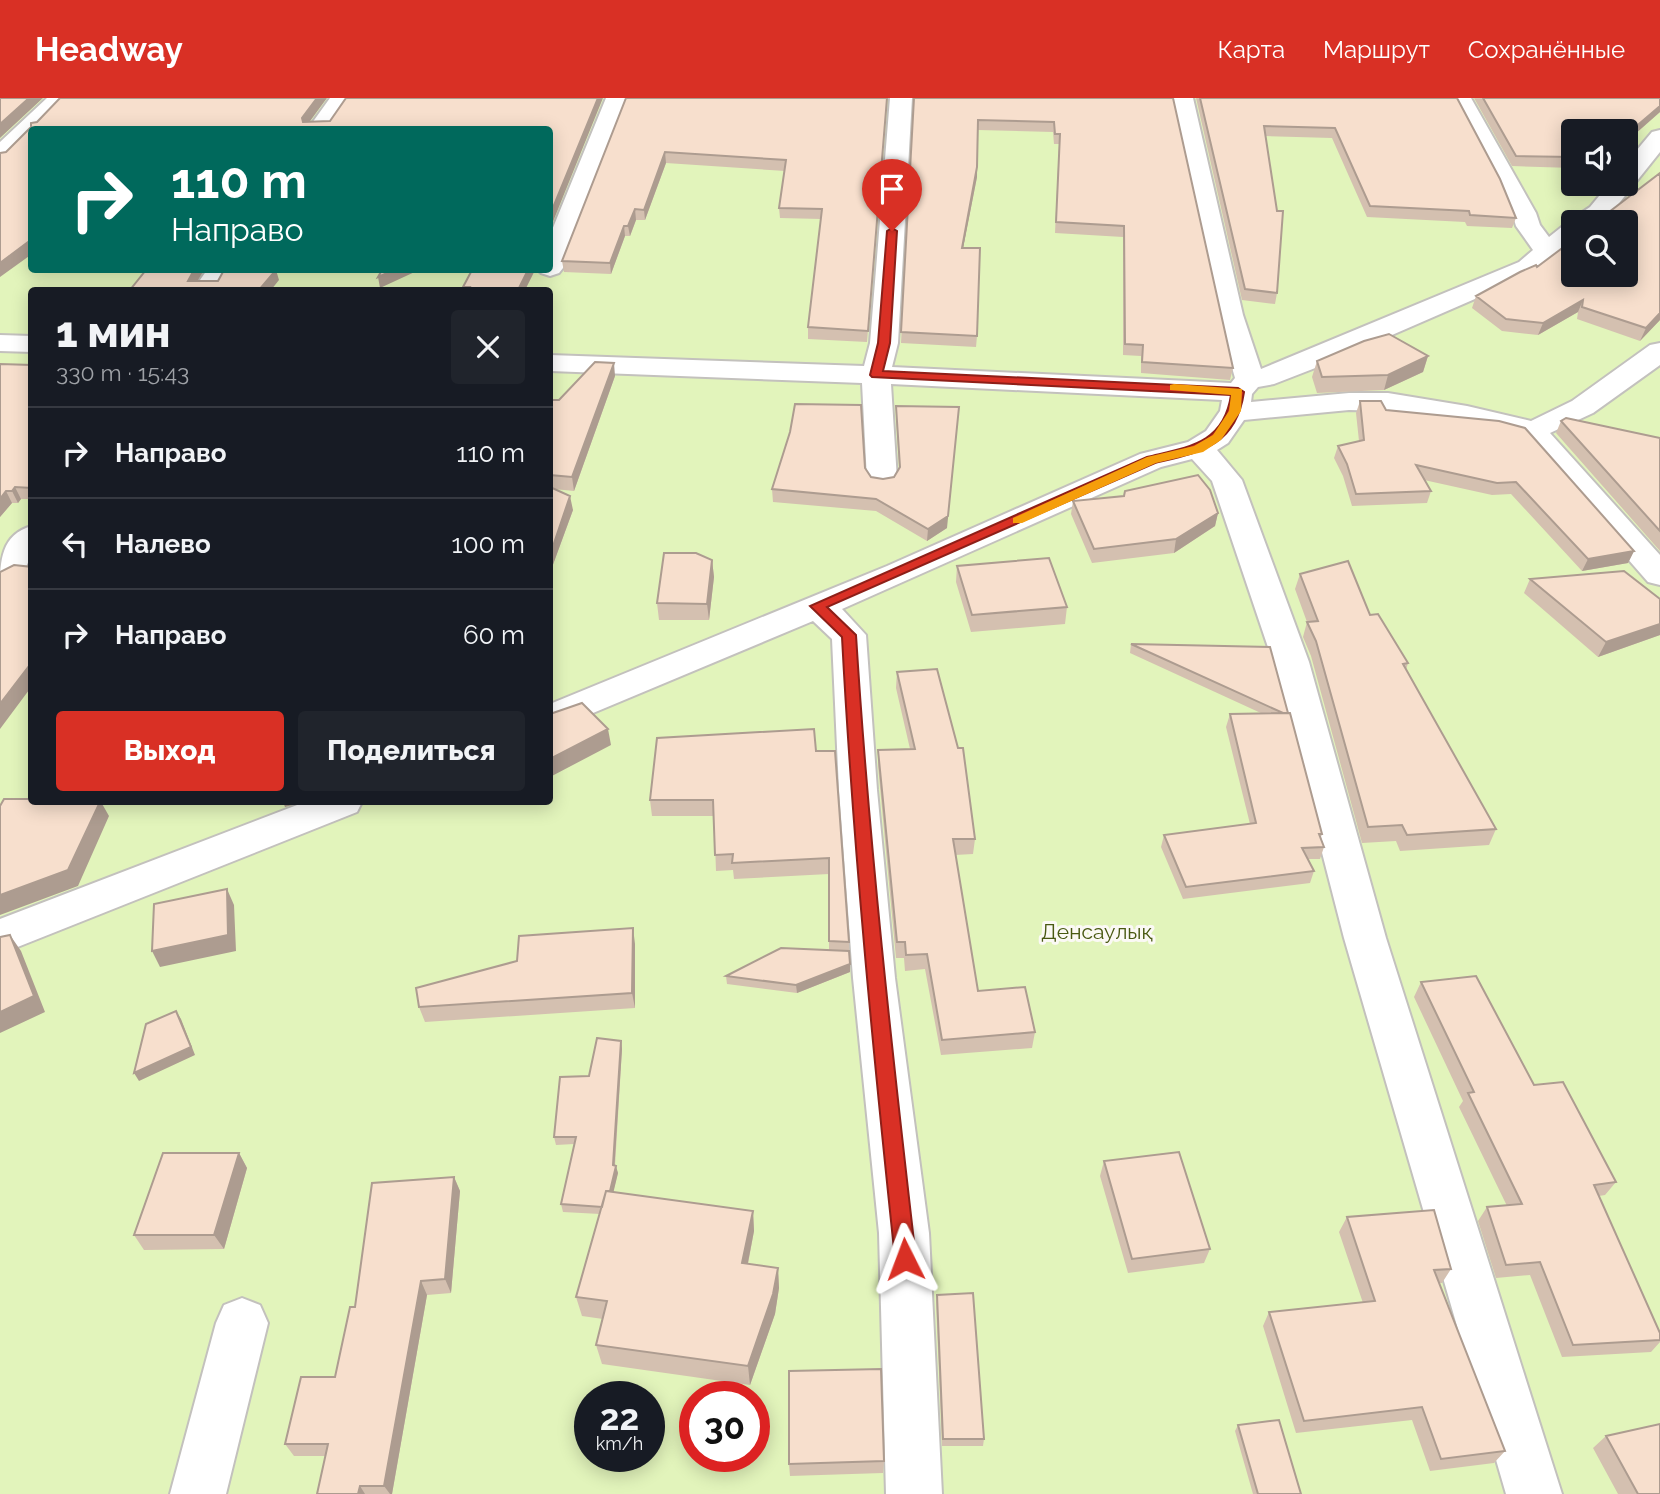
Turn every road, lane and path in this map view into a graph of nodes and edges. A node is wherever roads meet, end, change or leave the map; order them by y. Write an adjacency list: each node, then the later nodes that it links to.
1 (59, 98): 7 (street)
2 (341, 98): 8 (street)
3 (617, 98): 17 (street)
4 (901, 98): 22 (street)
5 (1182, 98): 23 (street)
6 (1460, 98): 16 (street)
7 (30, 126)
8 (321, 126)
9 (28, 128): 11 (street)
10 (1660, 137): 12 (street)
11 (0, 155)
12 (1638, 164)
13 (1612, 196): 14 (street)
14 (1601, 210)
15 (1561, 241): 16 (street)
16 (1548, 252): 23 (street)
17 (553, 258)
18 (0, 343): 19 (street)
19 (28, 344)
20 (1660, 351): 24 (street)
21 (553, 363): 22 (street)
22 (876, 375): 23 (street); 26 (street)
23 (1241, 394): 24 (street); 25 (street)
24 (1531, 430): 28 (street)
25 (1198, 449): 30 (street); 37 (street)
26 (882, 480)
27 (28, 541): 29 (street)
28 (1660, 575)
29 (0, 578)
30 (817, 606): 31 (street); 36 (street)
31 (553, 717)
32 (336, 805): 33 (street)
33 (0, 937)
34 (242, 1323): 35 (street)
35 (198, 1494)
36 (914, 1494)
37 (1534, 1494)

